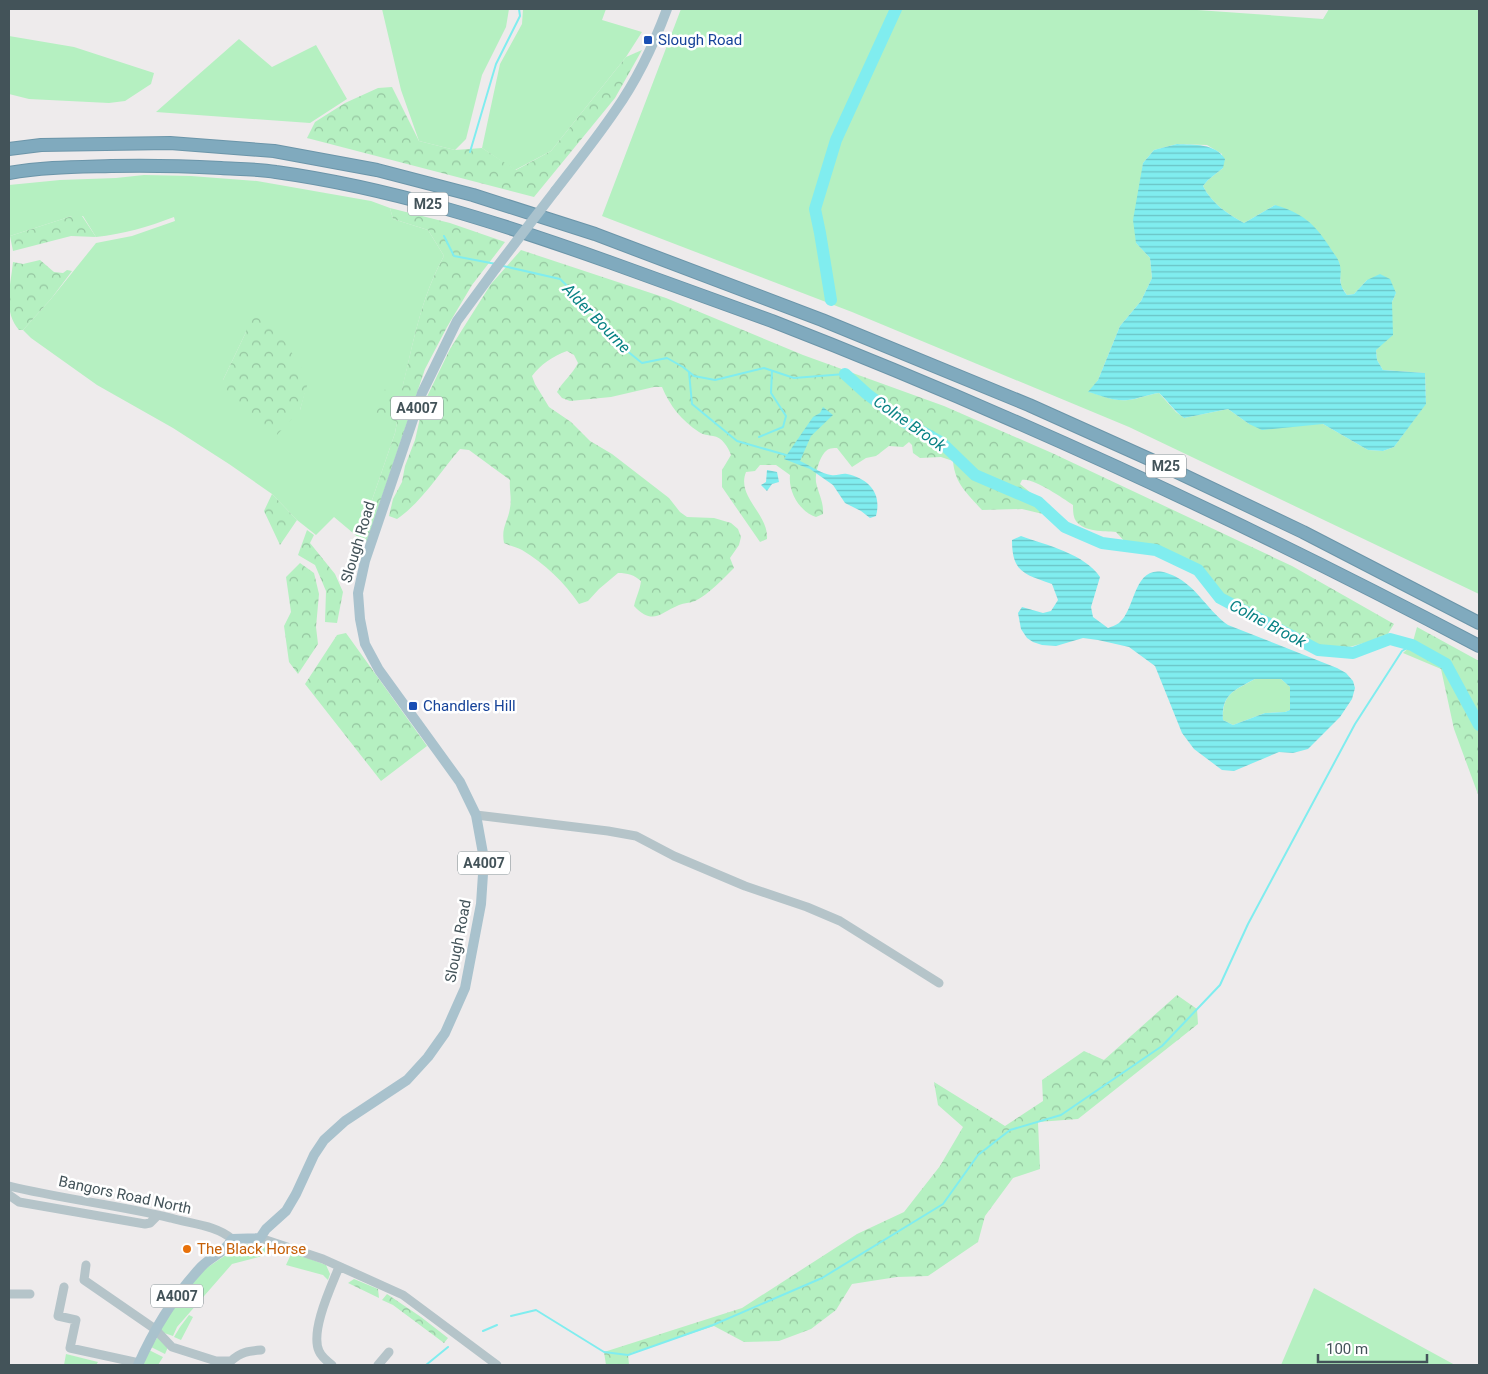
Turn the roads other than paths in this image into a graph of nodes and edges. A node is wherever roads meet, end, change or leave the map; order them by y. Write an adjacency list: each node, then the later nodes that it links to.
1 (667, 9): 6 (main road, Slough Road / A4007, bridge)
2 (9, 149): 4 (highway, M25)
3 (9, 172): 5 (highway, M25)
4 (1479, 623)
5 (1479, 646)
6 (476, 815): 7 (street); 11 (main road, Slough Road / A4007)
7 (940, 983)
8 (9, 1186): 10 (street, Bangors Road North)
9 (9, 1196): 10 (street)
10 (158, 1215): 12 (street, Bangors Road North)
11 (260, 1238): 12 (main road); 14 (street)
12 (232, 1239): 18 (main road, A4007)
13 (86, 1265): 18 (street)
14 (339, 1267): 22 (street); 24 (street)
15 (64, 1286): 21 (street)
16 (9, 1294): 17 (street)
17 (30, 1294)
18 (155, 1329): 19 (street); 21 (main road, A4007)
19 (261, 1350)
20 (389, 1352): 23 (street)
21 (139, 1364)
22 (332, 1365)
23 (378, 1365)
24 (497, 1365)

